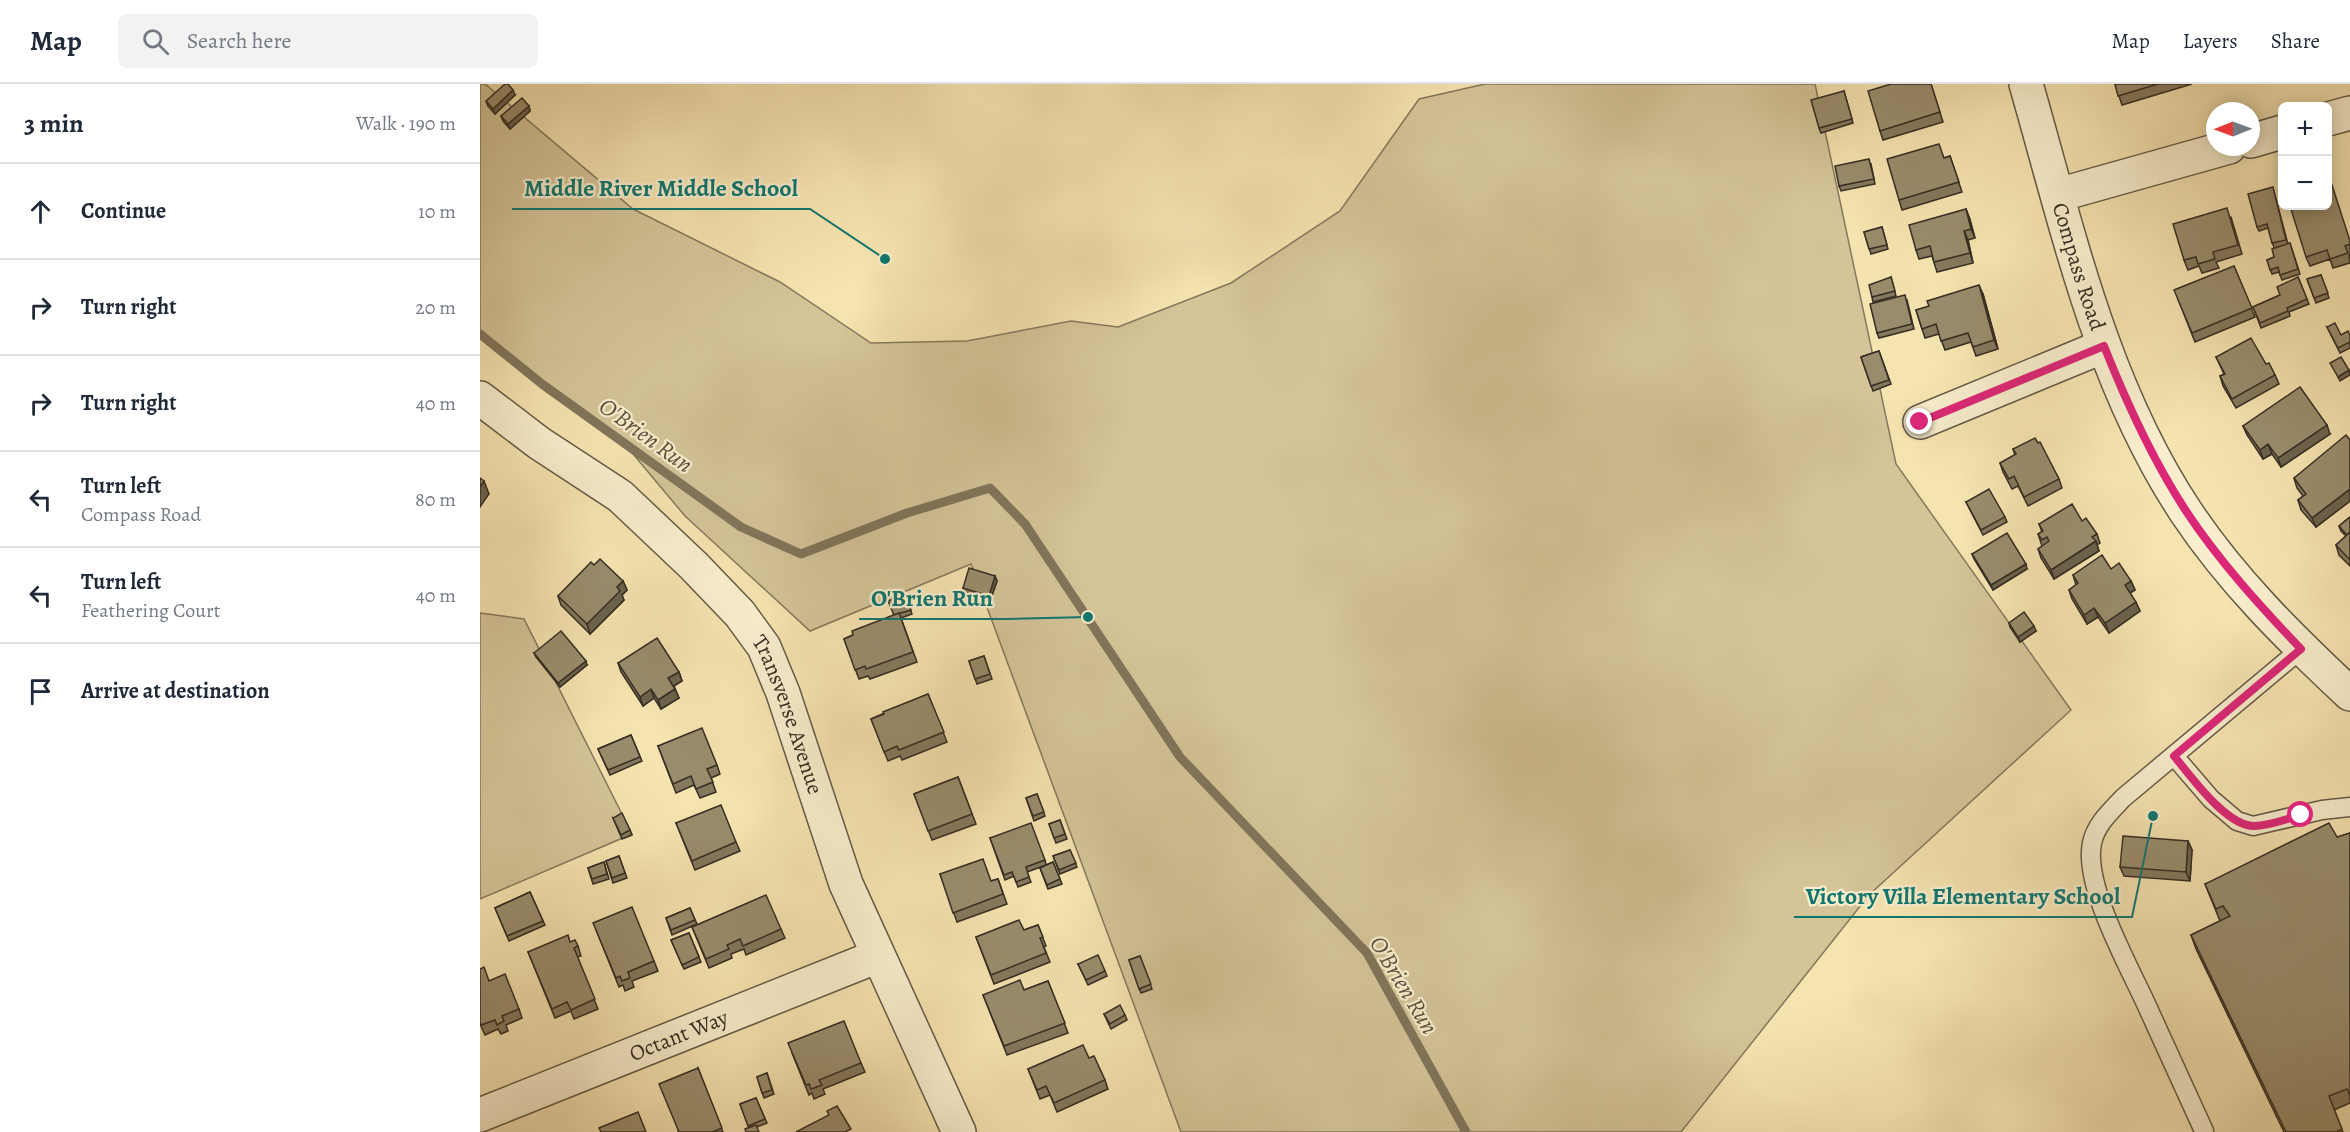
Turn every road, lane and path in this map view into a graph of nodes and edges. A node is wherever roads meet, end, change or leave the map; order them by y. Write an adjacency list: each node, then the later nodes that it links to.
1 (2026, 84): 7 (street, Compass Road)
2 (2350, 113): 3 (street)
3 (2332, 118)
4 (2278, 133): 5 (street)
5 (2260, 138)
6 (2206, 153): 7 (street)
7 (2058, 195): 8 (street, Compass Road)
8 (2104, 346): 10 (street); 11 (street, Compass Road)
9 (480, 398): 15 (street, Transverse Avenue)
10 (1920, 422)
11 (2301, 649): 12 (street, Compass Road); 13 (lane)
12 (2350, 694)
13 (2174, 756): 14 (lane); 17 (lane)
14 (2350, 807)
15 (878, 956): 16 (street, Octant Way); 18 (street, Transverse Avenue)
16 (480, 1115)
17 (2204, 1131)
18 (959, 1132)

